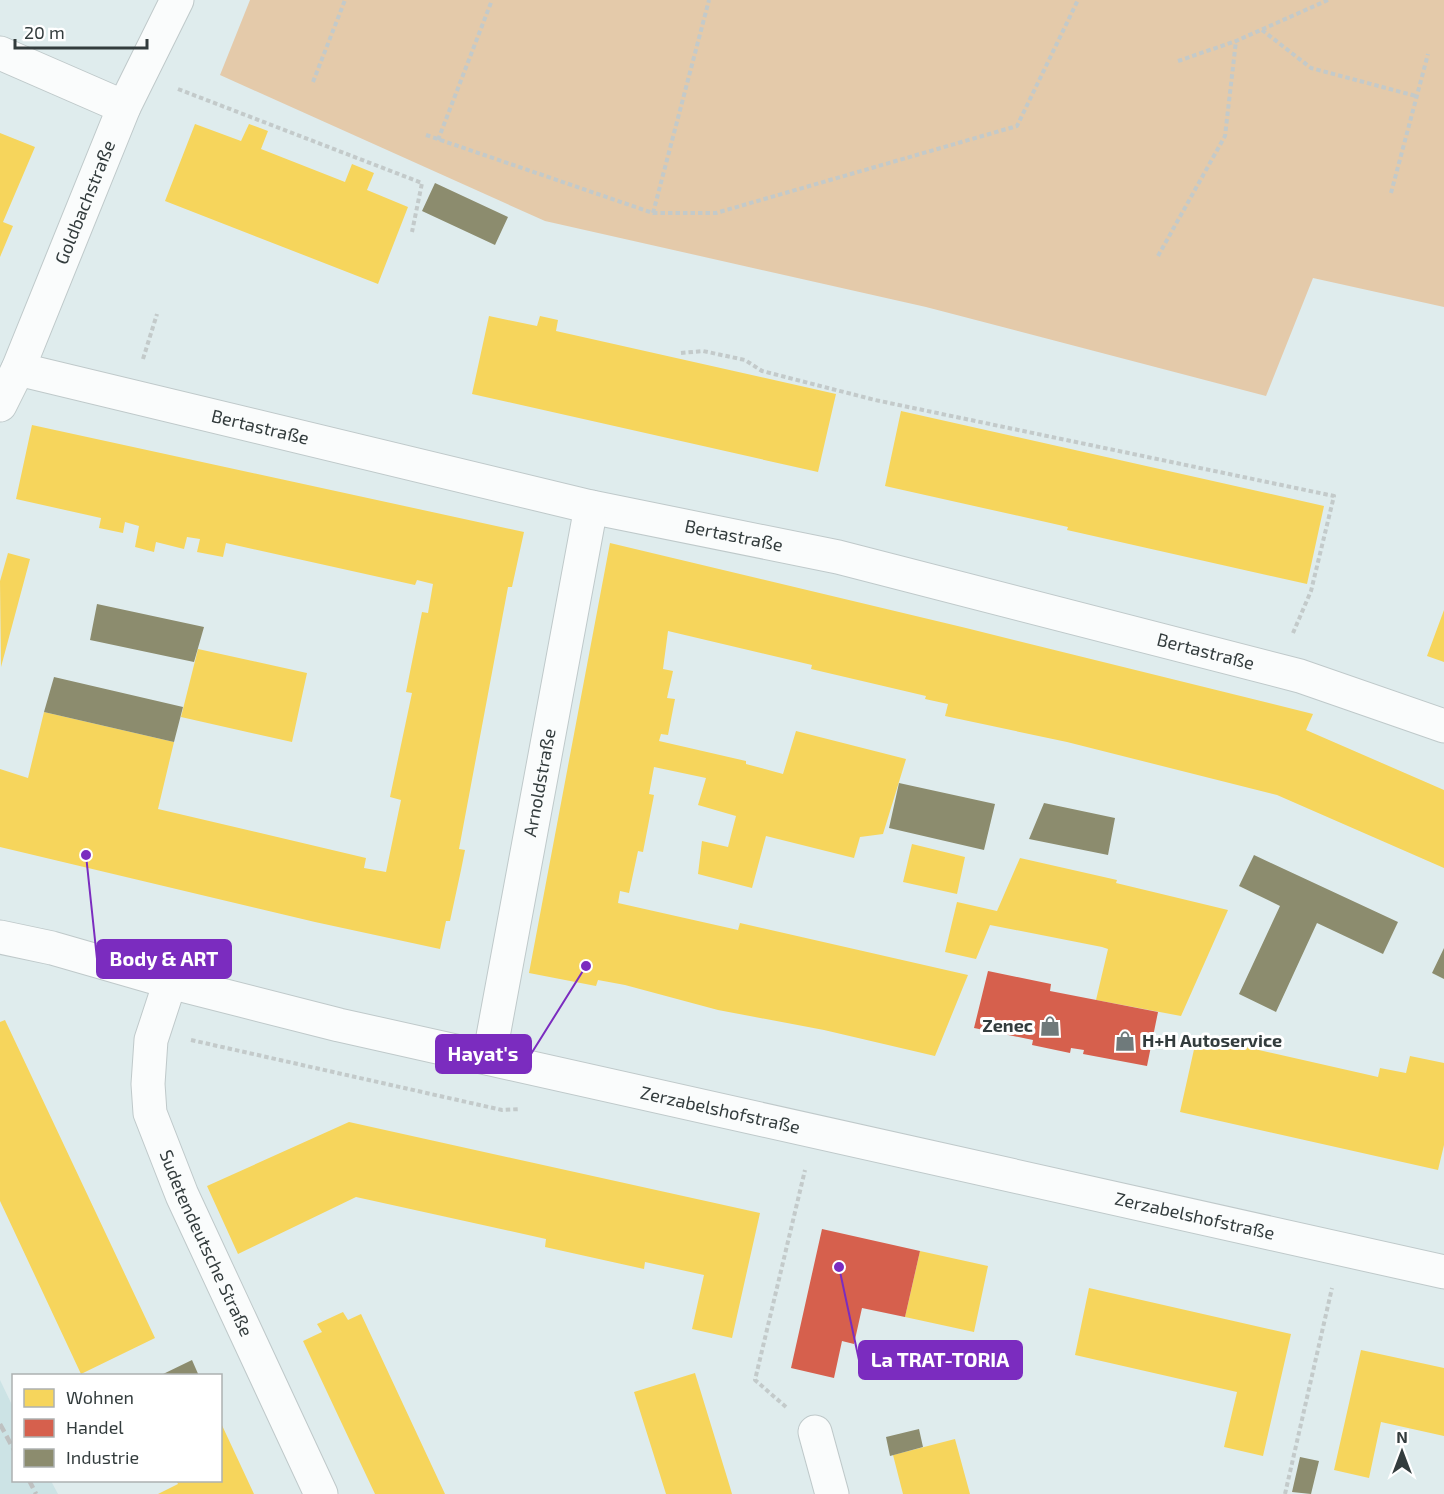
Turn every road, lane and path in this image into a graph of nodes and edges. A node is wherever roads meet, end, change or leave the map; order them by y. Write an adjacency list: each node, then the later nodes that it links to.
1 (177, 0): 12 (street, Goldbachstraße)
2 (345, 0): 13 (path)
3 (492, 0): 17 (path)
4 (709, 0): 19 (path)
5 (1078, 0): 19 (path)
6 (1328, 0): 7 (path)
7 (1262, 30): 8 (path); 14 (path)
8 (1236, 41): 11 (path); 21 (path)
9 (0, 53): 15 (street)
10 (1428, 54): 14 (path)
11 (1178, 61)
12 (140, 75): 15 (street, Goldbachstraße); 20 (path)
13 (313, 82)
14 (1416, 96): 18 (path)
15 (124, 107): 24 (street, Goldbachstraße)
16 (426, 135): 17 (path)
17 (438, 140): 19 (path)
18 (1391, 193)
19 (653, 213)
20 (412, 232)
21 (1158, 256)
22 (157, 314): 25 (path)
23 (681, 353): 28 (path)
24 (18, 369): 25 (street, Bertastraße); 26 (street, Goldbachstraße)
25 (132, 397): 27 (street, Bertastraße)
26 (0, 405)
27 (591, 507): 28 (street, Bertastraße); 33 (street, Arnoldstraße)
28 (1276, 670): 29 (street, Bertastraße)
29 (1444, 726)
30 (0, 937): 31 (street, Zerzabelshofstraße)
31 (170, 982): 32 (street, Sudetendeutsche Straße); 33 (street, Zerzabelshofstraße)
32 (156, 1023): 34 (path); 39 (street, Sudetendeutsche Straße)
33 (489, 1058): 35 (street, Zerzabelshofstraße)
34 (502, 1110)
35 (814, 1131): 36 (street, Zerzabelshofstraße); 38 (path)
36 (1341, 1249): 37 (street, Zerzabelshofstraße); 41 (path)
37 (1444, 1272)
38 (815, 1432): 40 (street)
39 (321, 1494)
40 (832, 1494)
41 (1285, 1494)

